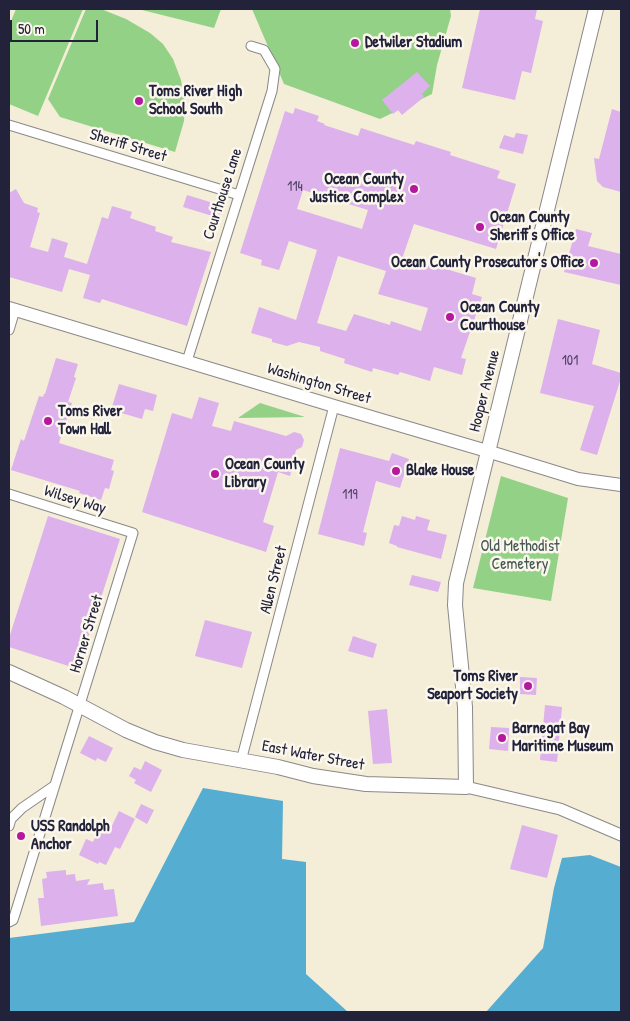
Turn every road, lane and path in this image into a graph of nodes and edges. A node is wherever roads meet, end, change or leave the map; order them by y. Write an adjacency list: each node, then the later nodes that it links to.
1 (596, 9): 9 (main road, Hooper Avenue)
2 (251, 46): 4 (street, Courthouse Lane)
3 (9, 125): 4 (street, Sheriff Street)
4 (238, 195): 7 (street, Courthouse Lane)
5 (12, 309): 6 (street); 7 (main road, Washington Street)
6 (9, 330)
7 (187, 361): 8 (main road, Washington Street)
8 (334, 406): 9 (main road, Washington Street); 15 (street, Allen Street)
9 (487, 450): 10 (main road, Washington Street); 17 (main road, Hooper Avenue)
10 (621, 485)
11 (9, 494): 12 (street, Wilsey Way)
12 (133, 533): 14 (street, Horner Street)
13 (9, 672): 14 (main road, East Water Street)
14 (80, 706): 15 (main road, East Water Street); 16 (street, Horner Street)
15 (241, 761): 17 (main road, East Water Street)
16 (54, 786): 18 (street); 20 (street, Horner Street)
17 (466, 787): 19 (street, East Water Street)
18 (9, 826)
19 (621, 835)
20 (9, 922)

